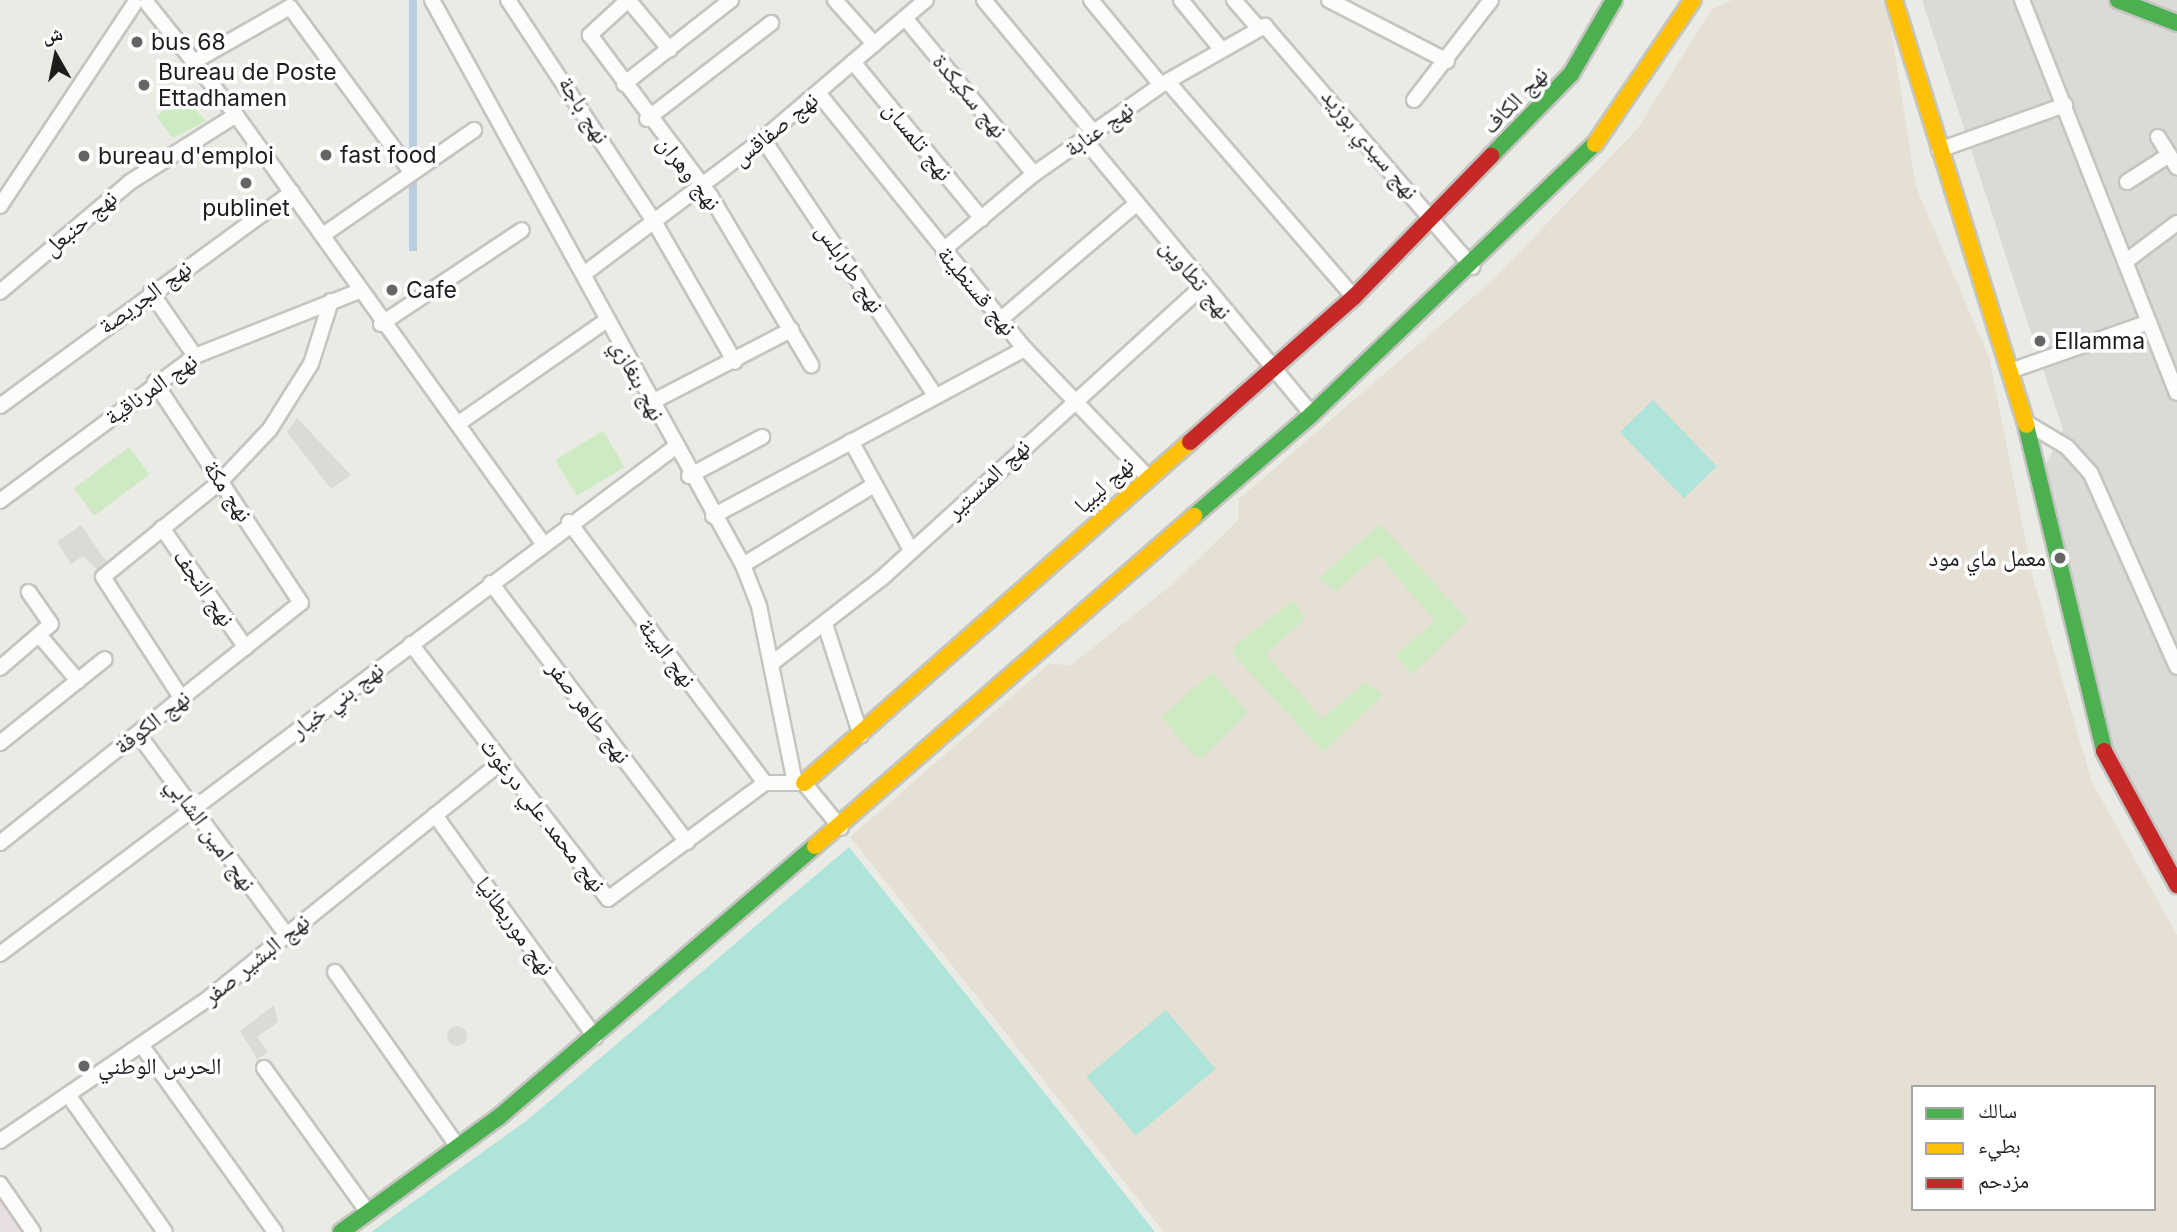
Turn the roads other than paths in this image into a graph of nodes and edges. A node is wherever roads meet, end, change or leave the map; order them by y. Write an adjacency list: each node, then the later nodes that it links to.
1 (432, 0): 58 (street, نهج بنغازي)
2 (508, 0): 51 (street, نهج باجة)
3 (835, 0): 23 (street)
4 (926, 0): 19 (street, نهج صفاقس)
5 (984, 0): 37 (street, نهج تطاوين)
6 (1091, 0): 30 (street)
7 (1181, 0): 24 (street)
8 (1234, 0): 22 (street, نهج سيدي بوزيد)
9 (1329, 0): 27 (street)
10 (1491, 0): 27 (street)
11 (1614, 0): 49 (street, نهج الكاف)
12 (1693, 0): 57 (street)
13 (1894, 0): 40 (street)
14 (2022, 0): 33 (street)
15 (2118, 0): 21 (street)
16 (629, 1): 25 (street); 29 (street, نهج وهران)
17 (732, 1): 25 (street)
18 (140, 2): 26 (street); 48 (street)
19 (905, 18): 23 (street, نهج صفاقس); 43 (street, نهج سكيكدة)
20 (771, 23): 35 (street)
21 (2177, 23)
22 (1261, 26): 24 (street, نهج عنابة); 49 (street, نهج سيدي بوزيد)
23 (874, 44): 28 (street, نهج صفاقس)
24 (1222, 49): 30 (street, نهج عنابة)
25 (670, 50): 29 (street)
26 (195, 61): 34 (street); 42 (street)
27 (1447, 61): 32 (street)
28 (853, 62): 31 (street, نهج صفاقس); 50 (street, نهج تلمسان)
29 (624, 84): 35 (street, نهج وهران)
30 (1165, 84): 37 (street, نهج عنابة); 63 (street)
31 (819, 94): 39 (street, نهج صفاقس); 55 (street, نهج قسنطينة)
32 (1413, 100)
33 (2065, 105): 40 (street); 56 (street)
34 (236, 115): 46 (street); 60 (street, نهج حنبعل)
35 (647, 119): 45 (street, نهج وهران)
36 (474, 130): 42 (street)
37 (1090, 137): 43 (street, نهج عنابة); 47 (street, نهج تطاوين)
38 (2158, 137): 41 (street)
39 (763, 139): 45 (street, نهج صفاقس); 78 (street, نهج طرابلس)
40 (1939, 150): 75 (street)
41 (2173, 161): 44 (street)
42 (412, 173): 54 (street)
43 (1034, 174): 50 (street, نهج عنابة)
44 (2127, 182)
45 (701, 188): 51 (street, نهج صفاقس); 69 (street, نهج وهران)
46 (292, 192): 54 (street); 61 (street, نهج الجريصة)
47 (1135, 205): 59 (street, نهج تطاوين); 65 (street)
48 (0, 206)
49 (1430, 217): 57 (street, نهج سيدي بوزيد); 63 (street, نهج ليبيا)
50 (982, 219): 55 (street, نهج عنابة)
51 (655, 223): 58 (street, نهج صفاقس); 72 (street, نهج باجة)
52 (2177, 223): 56 (street)
53 (522, 230): 68 (street)
54 (323, 235): 62 (street)
55 (943, 250): 65 (street, نهج قسنطينة)
56 (2125, 262): 67 (street)
57 (1472, 267): 82 (street)
58 (584, 274): 66 (street, نهج بنغازي)
59 (1201, 288): 74 (street, نهج تطاوين); 79 (street, نهج المنستير)
60 (0, 292)
61 (151, 292): 71 (street); 81 (street, نهج الجريصة)
62 (357, 292): 64 (street, نهج المرناقية); 68 (street)
63 (1354, 297): 74 (street, نهج ليبيا)
64 (331, 301): 71 (street, نهج المرناقية); 90 (street)
65 (1001, 319): 70 (street, نهج قسنطينة)
66 (606, 321): 80 (street, نهج بنغازي); 84 (street)
67 (2150, 322): 75 (street); 77 (street)
68 (381, 324): 84 (street)
69 (791, 330): 72 (street); 73 (street, نهج وهران)
70 (1025, 349): 78 (street); 79 (street, نهج قسنطينة)
71 (195, 356): 76 (street, نهج المرناقية)
72 (735, 362): 80 (street)
73 (811, 365)
74 (1271, 368): 82 (street, نهج تطاوين); 89 (street, نهج ليبيا)
75 (2013, 370): 83 (street)
76 (155, 382): 90 (street, نهج مكة); 92 (street, نهج المرناقية)
77 (2177, 393)
78 (936, 396): 86 (street)
79 (1076, 397): 89 (street, نهج قسنطينة); 97 (street, نهج المنستير)
80 (652, 402): 87 (street, نهج بنغازي)
81 (0, 407)
82 (1312, 414): 119 (street)
83 (2025, 422): 107 (street); 122 (street)
84 (459, 423): 96 (street)
85 (762, 437): 88 (street)
86 (851, 442): 91 (street); 93 (street)
87 (674, 448): 88 (street, نهج بنغازي); 94 (street, نهج بني خيار)
88 (689, 476): 93 (street, نهج بنغازي)
89 (1147, 476): 112 (street, نهج ليبيا)
90 (221, 481): 95 (street); 101 (street, نهج مكة)
91 (874, 485): 97 (street); 98 (street)
92 (0, 501)
93 (713, 516): 98 (street, نهج بنغازي)
94 (569, 522): 96 (street, نهج بني خيار); 116 (street, نهج البيئة)
95 (162, 528): 105 (street, نهج النجف); 110 (street)
96 (542, 542): 99 (street, نهج بني خيار)
97 (911, 550): 102 (street, نهج المنستير)
98 (743, 565): 106 (street, نهج بنغازي)
99 (491, 583): 104 (street, نهج بني خيار); 120 (street, نهج طاهر صفر)
100 (29, 592): 103 (street)
101 (300, 600): 105 (street, نهج الكوفة)
102 (826, 627): 106 (street, نهج المنستير); 112 (street)
103 (40, 636): 108 (street); 109 (street)
104 (411, 644): 114 (street, نهج محمد علي درغوث); 117 (street, نهج بني خيار)
105 (246, 648): 110 (street, نهج الكوفة)
106 (771, 664): 115 (street, نهج بنغازي)
107 (2177, 665)
108 (0, 668)
109 (78, 681): 113 (street); 113 (street)
110 (181, 699): 111 (street, نهج الكوفة)
111 (138, 734): 117 (street, نهج امين الشابي); 121 (street, نهج الكوفة)
112 (861, 736): 115 (street, نهج ليبيا)
113 (0, 743)
114 (500, 762): 118 (street, نهج البشير صفر); 120 (street, نهج محمد علي درغوث)
115 (799, 780): 116 (street, نهج محمد علي درغوث); 119 (street, نهج بنغازي)
116 (765, 783): 120 (street, نهج محمد علي درغوث)
117 (192, 810): 123 (street, نهج امين الشابي); 124 (street, نهج بني خيار)
118 (435, 815): 123 (street, نهج البشير صفر); 126 (street, نهج موريطانيا)
119 (841, 828): 126 (street)
120 (687, 842)
121 (0, 843)
122 (2177, 885)
123 (286, 934): 127 (street, نهج البشير صفر)
124 (0, 954)
125 (335, 972): 131 (street)
126 (595, 1037): 131 (street)
127 (142, 1046): 129 (street, نهج البشير صفر); 136 (street)
128 (264, 1068): 133 (street)
129 (69, 1096): 130 (street, نهج البشير صفر); 135 (street)
130 (0, 1141)
131 (458, 1147): 133 (street)
132 (0, 1184): 134 (street)
133 (368, 1212): 137 (street)
134 (33, 1232)
135 (166, 1232)
136 (275, 1232)
137 (341, 1232)

